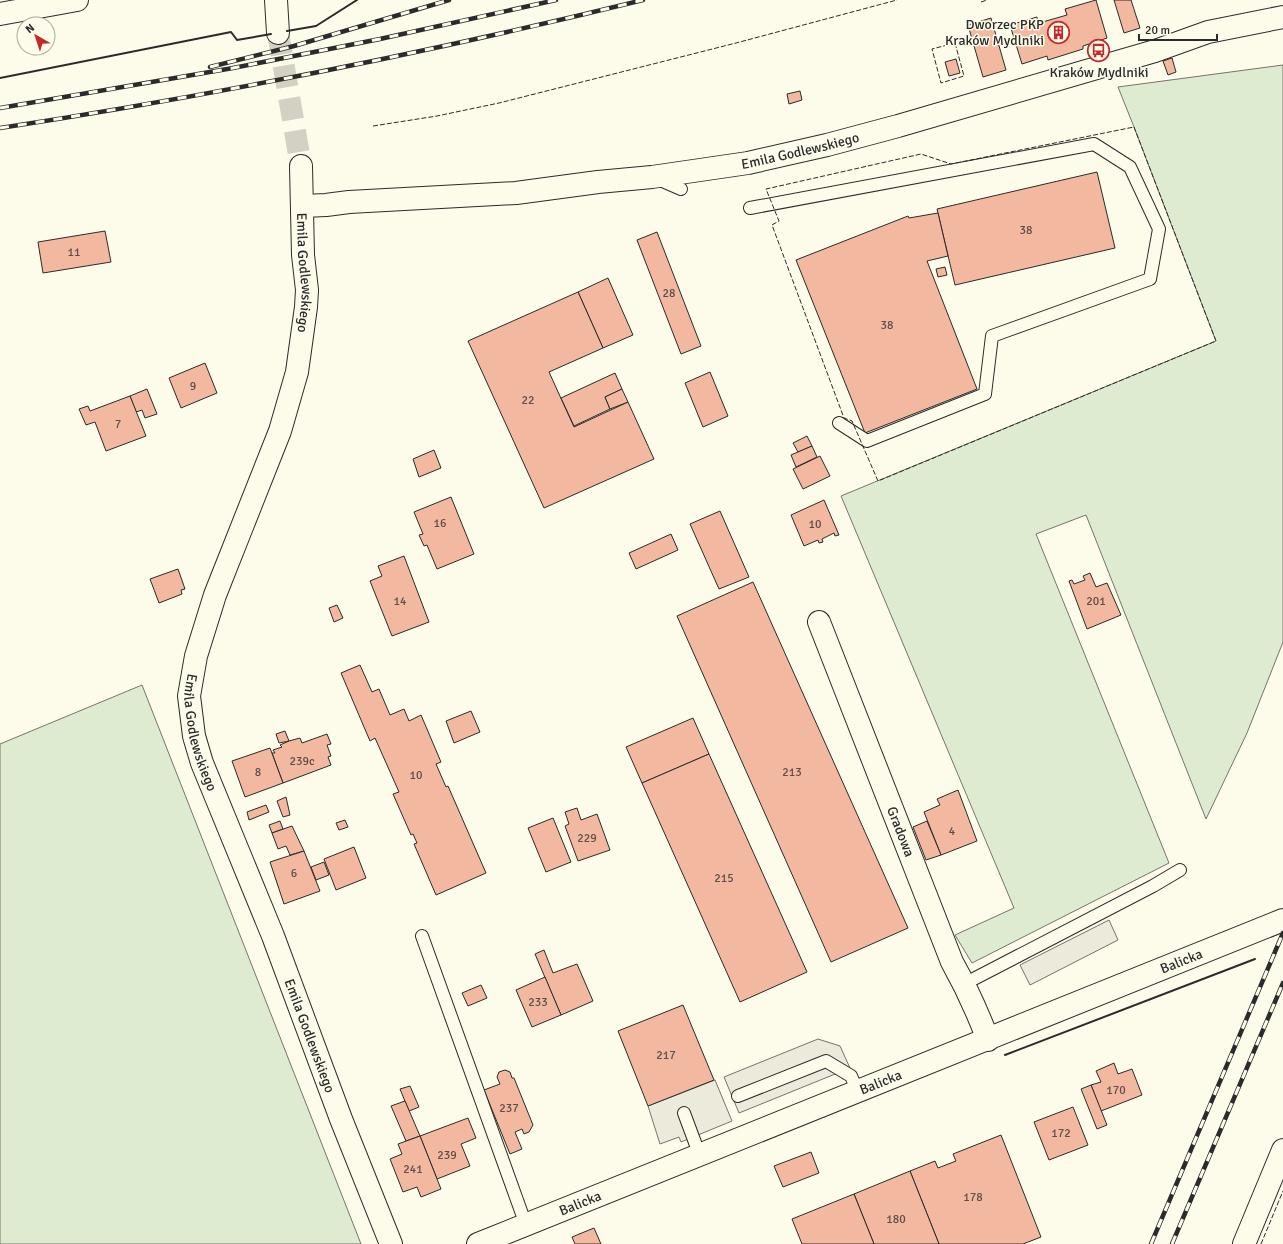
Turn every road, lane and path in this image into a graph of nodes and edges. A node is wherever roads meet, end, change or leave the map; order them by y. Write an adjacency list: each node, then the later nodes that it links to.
1 (276, 0): 5 (street)
2 (69, 1): 3 (street)
3 (0, 14)
4 (1283, 17): 7 (street, Emila Godlewskiego)
5 (278, 33)
6 (301, 166): 9 (street, Emila Godlewskiego)
7 (652, 177): 8 (lane); 9 (street, Emila Godlewskiego)
8 (681, 189)
9 (303, 206): 24 (street, Emila Godlewskiego)
10 (750, 208): 11 (lane)
11 (839, 423)
12 (820, 622): 16 (street, Gradowa)
13 (1180, 870): 16 (lane)
14 (1283, 920): 17 (street, Balicka)
15 (422, 936): 23 (lane)
16 (964, 984): 17 (street, Gradowa)
17 (988, 1040): 18 (street, Balicka)
18 (858, 1092): 19 (lane); 22 (street, Balicka)
19 (738, 1096)
20 (684, 1113): 22 (lane)
21 (1283, 1150): 26 (street)
22 (700, 1156): 23 (street, Balicka)
23 (526, 1225): 25 (street, Balicka)
24 (391, 1244)
25 (478, 1244)
26 (1244, 1244)

